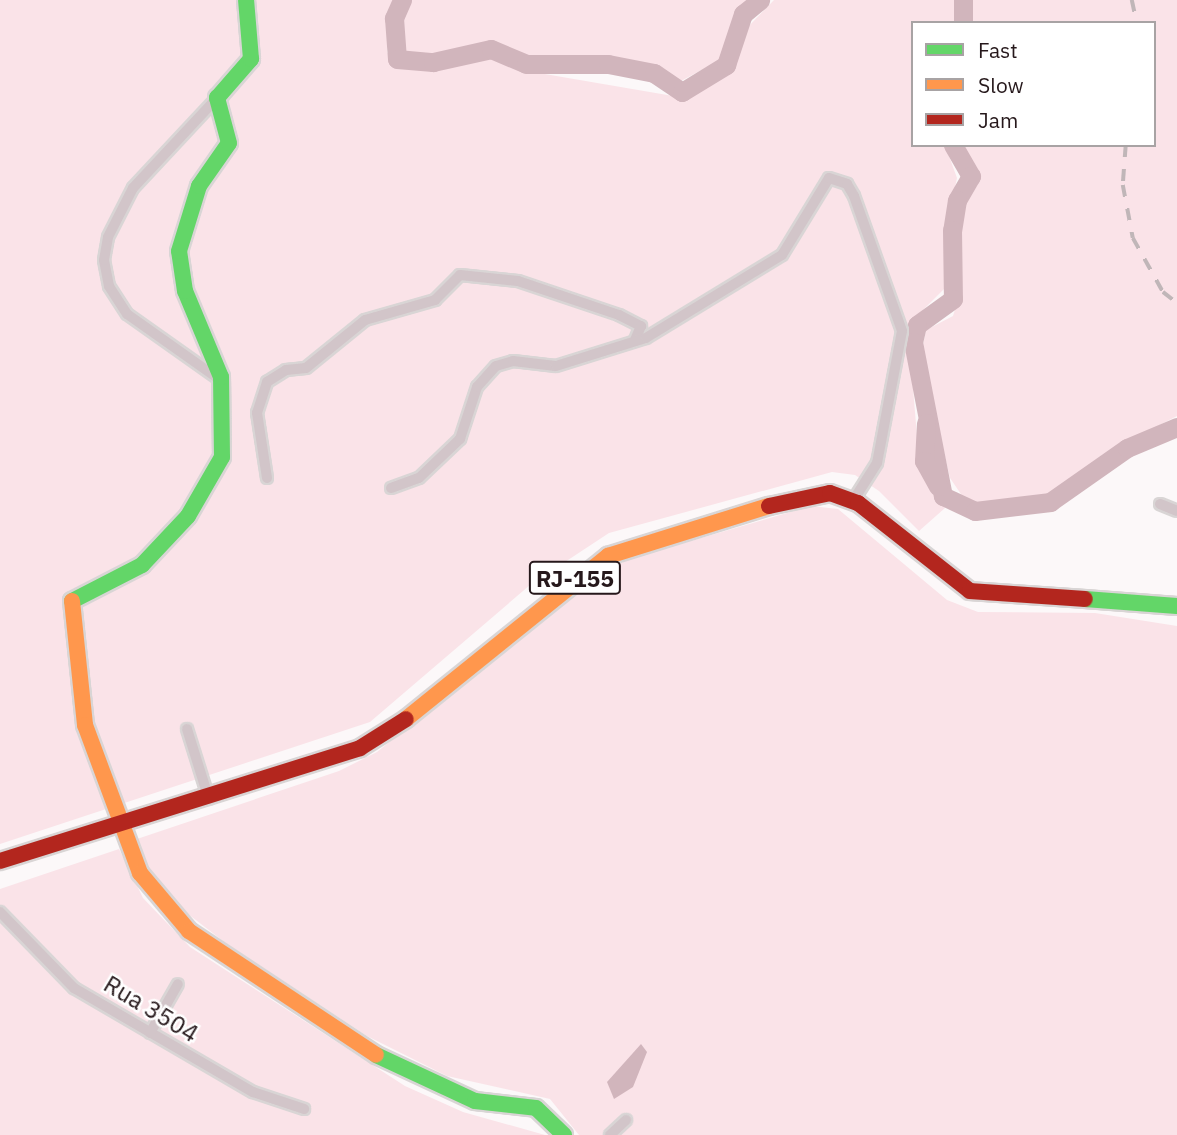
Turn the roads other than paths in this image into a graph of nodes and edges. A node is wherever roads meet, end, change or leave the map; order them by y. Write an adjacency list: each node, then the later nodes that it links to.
1 (246, 0): 2 (street)
2 (218, 98): 4 (street); 4 (street)
3 (635, 340): 5 (street); 6 (street); 7 (street)
4 (223, 387): 13 (street)
5 (268, 478)
6 (391, 488)
7 (853, 500): 10 (street, RJ-155); 12 (street, RJ-155)
8 (1160, 504): 9 (street)
9 (1177, 511)
10 (1177, 606)
11 (187, 729): 12 (street)
12 (209, 799): 13 (street, RJ-155)
13 (120, 823): 14 (street, RJ-155); 20 (street)
14 (0, 861)
15 (0, 912): 17 (street, Rua 3504)
16 (178, 984): 17 (street)
17 (150, 1033): 18 (street, Rua 3504)
18 (304, 1109)
19 (626, 1120): 21 (street)
20 (564, 1135)
21 (610, 1135)

